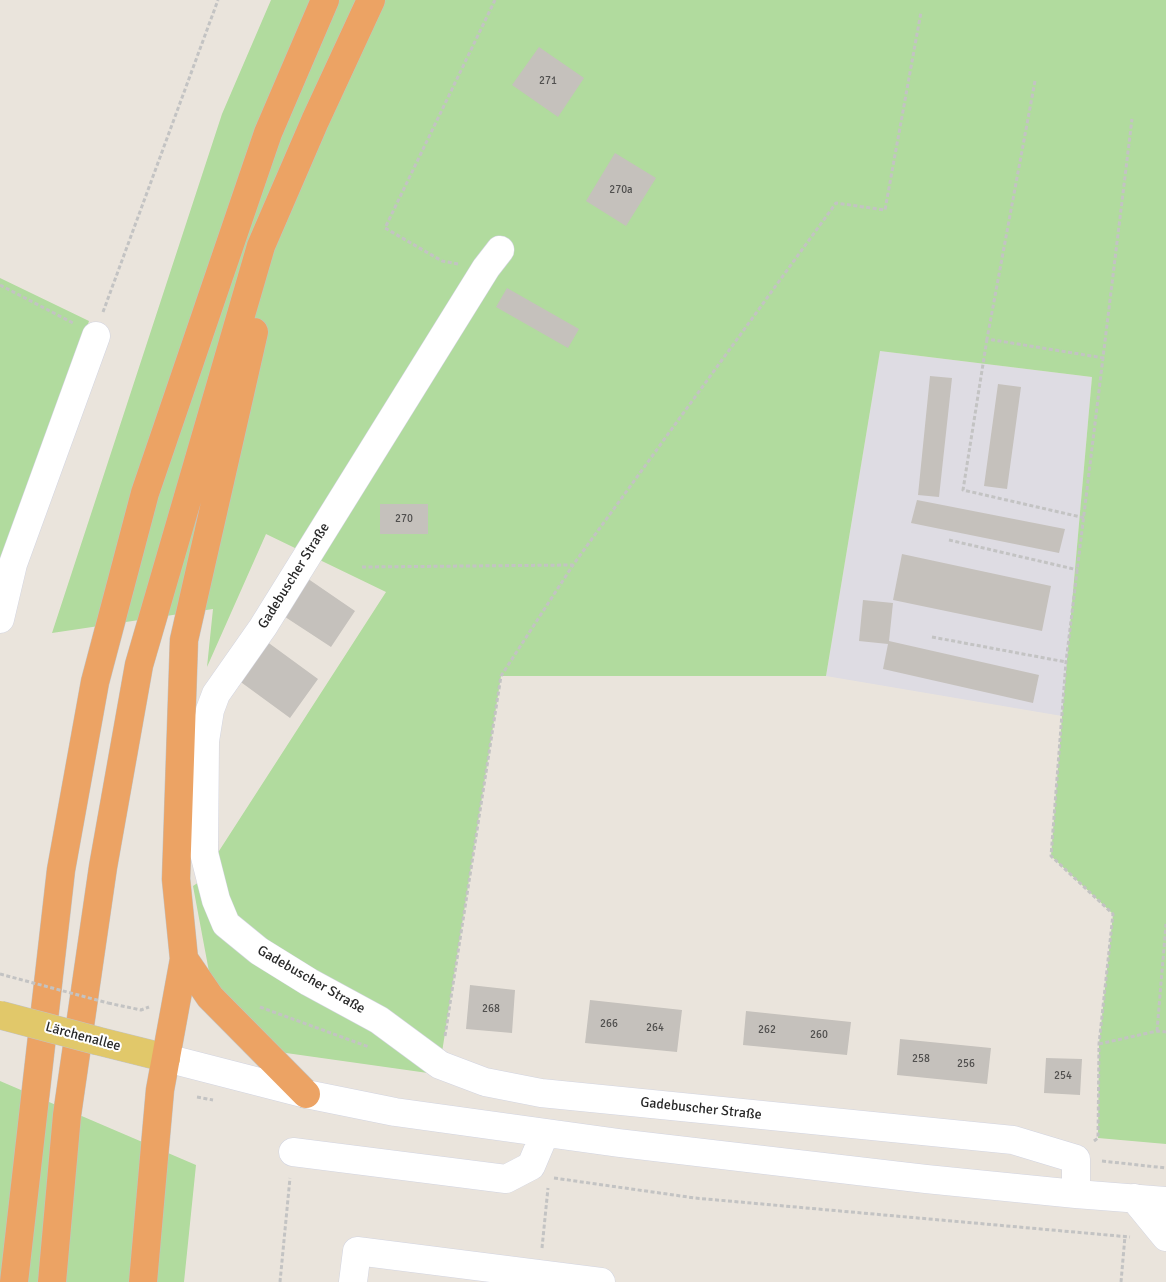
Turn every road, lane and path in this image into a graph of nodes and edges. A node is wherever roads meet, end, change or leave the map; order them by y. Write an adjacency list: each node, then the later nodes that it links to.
1 (218, 0): 11 (path)
2 (325, 0): 49 (highway)
3 (371, 0): 8 (highway)
4 (495, 0): 9 (path)
5 (921, 12): 16 (path)
6 (1035, 81): 12 (path)
7 (1132, 119): 13 (path)
8 (261, 246): 23 (highway); 50 (highway)
9 (493, 259): 33 (street, Gadebuscher Straße)
10 (0, 286): 11 (path)
11 (96, 336): 19 (street)
12 (987, 338): 13 (path); 14 (path)
13 (1104, 358): 14 (path)
14 (1085, 518): 18 (path)
15 (949, 540): 18 (path)
16 (573, 565): 17 (path); 33 (path)
17 (362, 568)
18 (1078, 570): 21 (path)
19 (0, 619)
20 (932, 637): 21 (path)
21 (1066, 662): 30 (path)
22 (1166, 924): 28 (path)
23 (184, 959): 32 (highway); 34 (highway)
24 (0, 974): 25 (path, bridge)
25 (108, 1003)
26 (257, 1006): 31 (path)
27 (0, 1015): 32 (main road, Lärchenallee, bridge)
28 (1158, 1031): 29 (path); 30 (path)
29 (1166, 1032)
30 (1100, 1044): 39 (path)
31 (375, 1050)
32 (166, 1058): 34 (street); 51 (highway)
33 (440, 1065): 39 (street, Gadebuscher Straße)
34 (306, 1094): 37 (street)
35 (196, 1097): 36 (path)
36 (216, 1100)
37 (546, 1133): 41 (street); 42 (street)
38 (293, 1152): 41 (street); 52 (path)
39 (1076, 1159): 40 (path); 42 (street)
40 (1166, 1168)
41 (540, 1171): 45 (path); 48 (path)
42 (1076, 1194): 43 (street)
43 (1134, 1198): 44 (street); 47 (street)
44 (1166, 1201)
45 (1125, 1236): 46 (path); 55 (path)
46 (1133, 1237)
47 (1166, 1237)
48 (539, 1274): 53 (street); 54 (street)
49 (14, 1282)
50 (52, 1282)
51 (143, 1282)
52 (280, 1282)
53 (353, 1282)
54 (601, 1282)
55 (1120, 1282)

